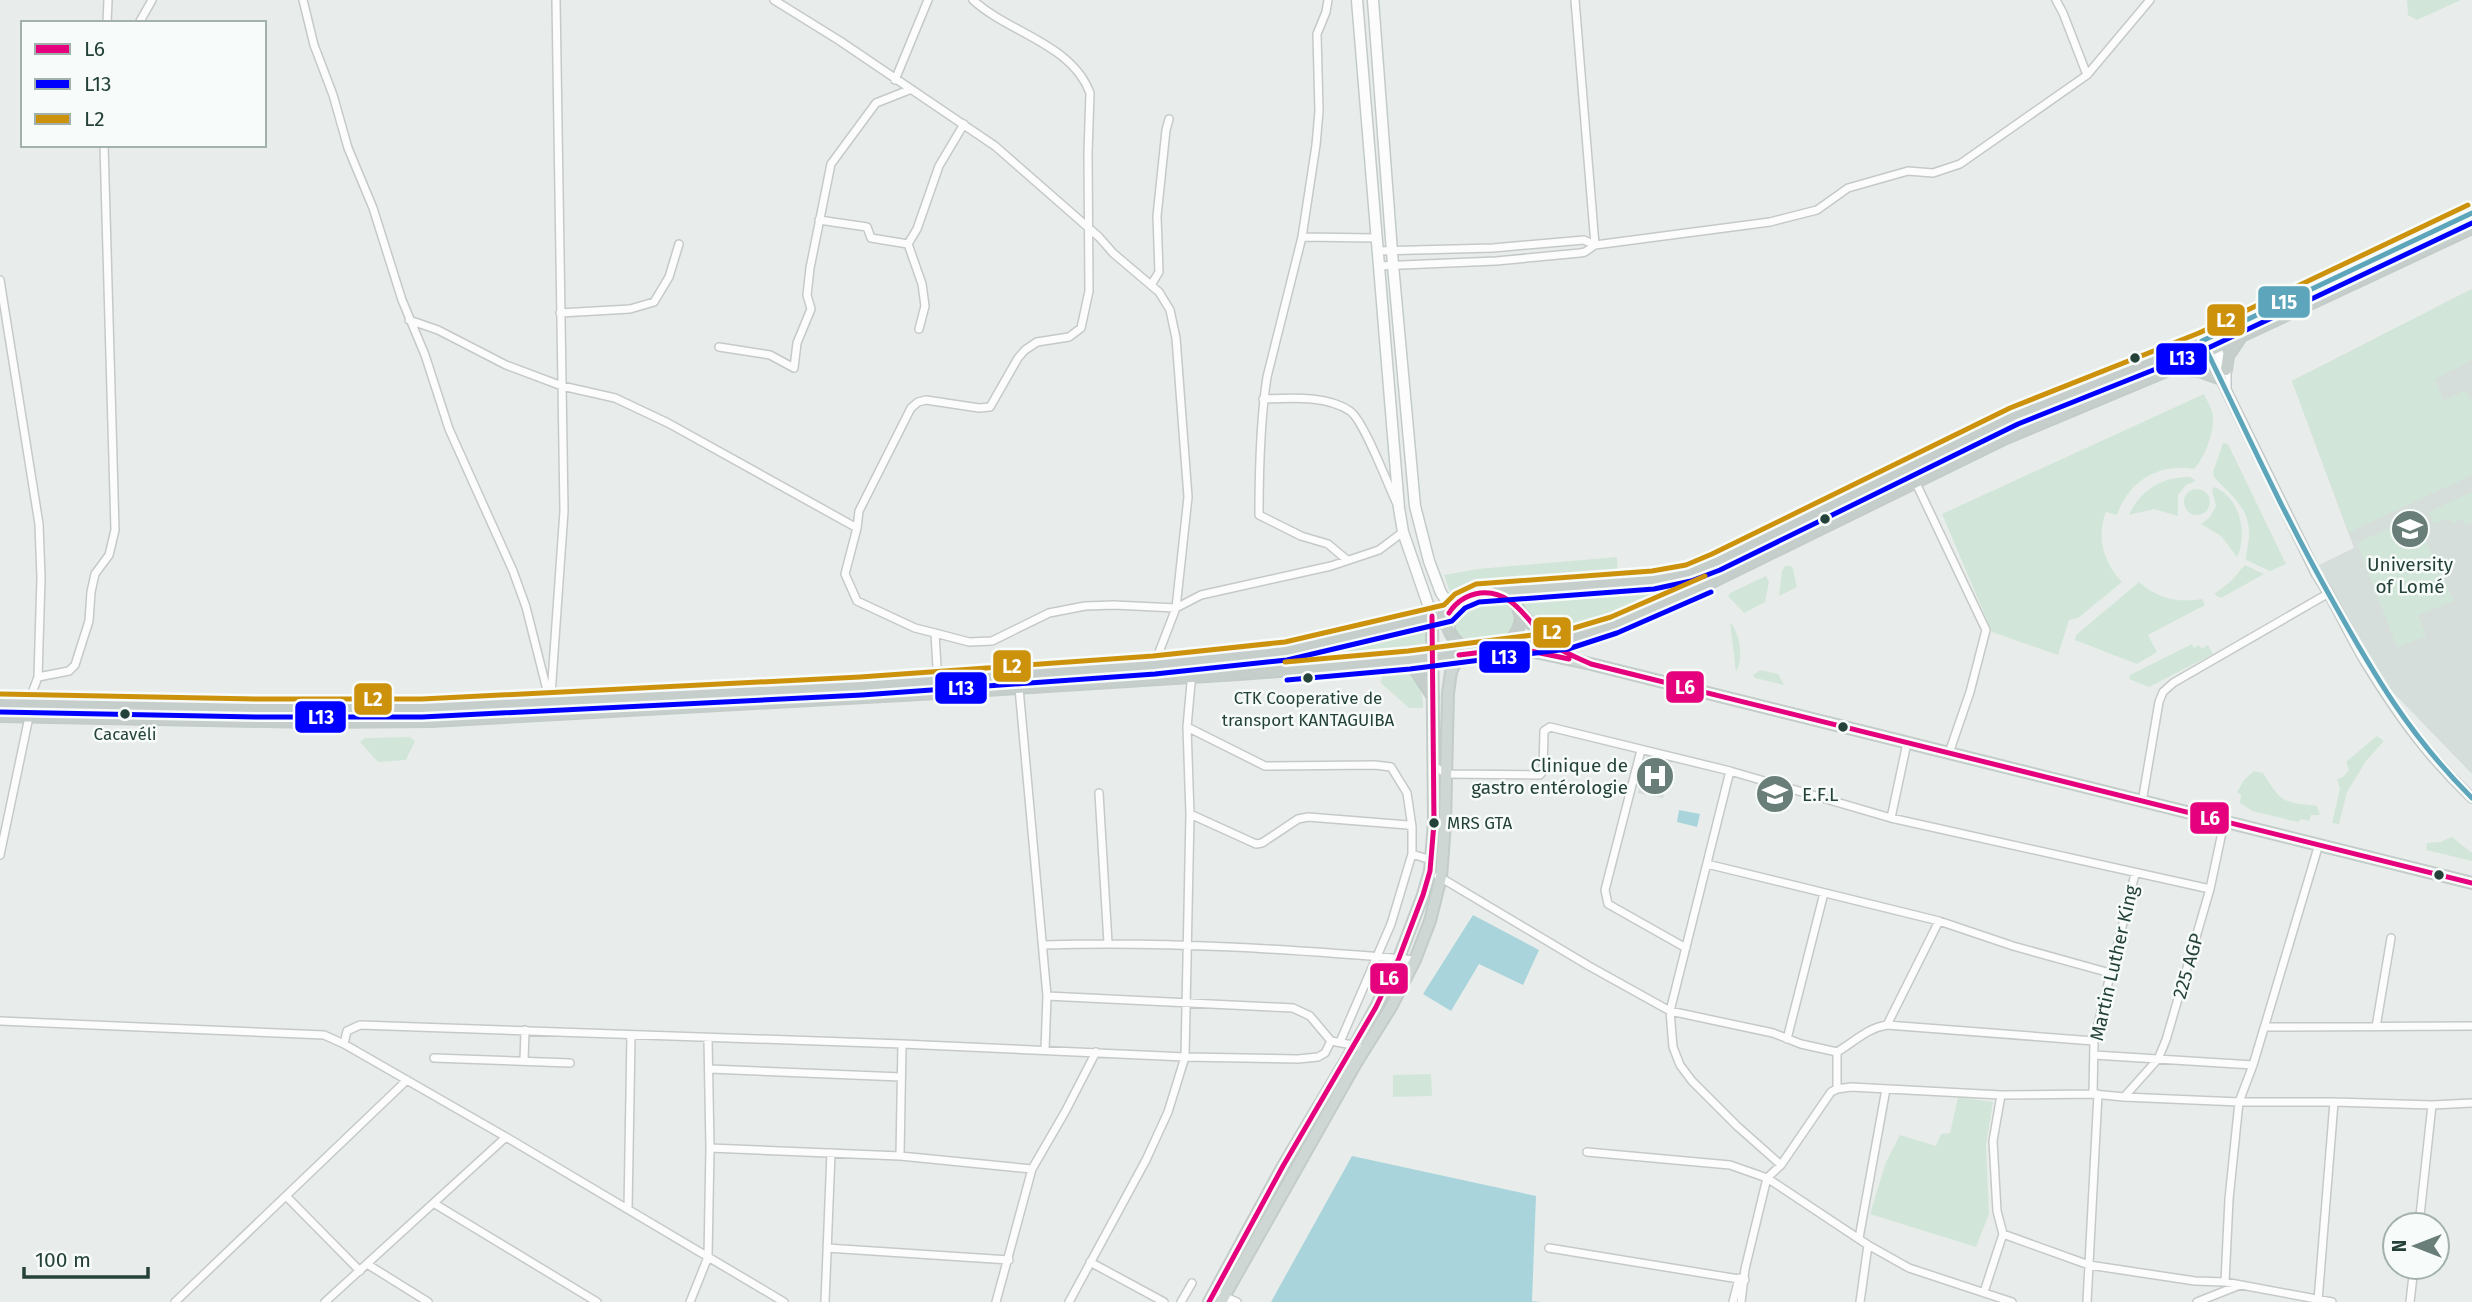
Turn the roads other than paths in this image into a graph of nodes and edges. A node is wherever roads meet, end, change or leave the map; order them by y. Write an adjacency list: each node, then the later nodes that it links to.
1 (108, 0): 14 (street)
2 (152, 0): 15 (street)
3 (303, 0): 38 (street)
4 (556, 0): 37 (street)
5 (774, 0): 17 (street)
6 (928, 0): 17 (street)
7 (973, 0): 25 (street)
8 (1328, 0): 26 (street)
9 (1357, 0): 27 (main road)
10 (1373, 0): 31 (main road)
11 (1575, 0): 30 (street)
12 (2056, 0): 16 (street)
13 (2150, 0): 16 (street)
14 (107, 21)
15 (140, 21)
16 (2087, 75): 30 (street)
17 (895, 80): 18 (street)
18 (909, 90): 20 (street); 23 (street)
19 (1169, 120): 36 (street)
20 (964, 124): 25 (street); 29 (street)
21 (104, 147): 73 (street)
22 (2472, 214): 41 (highway)
23 (819, 220): 29 (street); 42 (street)
24 (2472, 228): 40 (highway)
25 (1090, 229): 36 (street); 50 (street)
26 (1302, 237): 27 (street); 47 (street)
27 (1376, 238): 32 (main road)
28 (679, 244): 37 (street)
29 (908, 244): 39 (street)
30 (1595, 245): 31 (street); 33 (street)
31 (1392, 250): 32 (street); 33 (main road)
32 (1377, 251): 34 (main road)
33 (1393, 265): 34 (street); 53 (main road)
34 (1378, 266): 49 (main road)
35 (0, 280): 73 (street)
36 (1151, 285): 57 (street)
37 (560, 313): 46 (street)
38 (410, 320): 46 (street); 79 (street)
39 (919, 329)
40 (2240, 337): 43 (highway); 45 (highway)
41 (2206, 338): 43 (street); 55 (highway)
42 (719, 347)
43 (2212, 350): 44 (highway); 45 (street)
44 (2171, 369): 45 (highway); 48 (highway)
45 (2224, 379): 56 (street)
46 (562, 386): 50 (street); 79 (street)
47 (1263, 400): 49 (street); 52 (street)
48 (1915, 481): 63 (highway); 88 (street)
49 (1399, 508): 51 (main road)
50 (858, 528): 62 (street)
51 (1403, 532): 52 (street); 54 (main road)
52 (1347, 560): 57 (street)
53 (1430, 565): 54 (main road); 58 (main road)
54 (1417, 570): 60 (main road)
55 (1488, 592): 58 (highway); 59 (highway)
56 (2329, 593): 93 (street); 94 (street)
57 (1176, 608): 62 (street); 71 (street)
58 (1451, 610): 60 (highway); 61 (highway)
59 (1520, 611): 63 (main road); 65 (highway)
60 (1432, 616): 61 (main road); 68 (main road); 70 (highway)
61 (1449, 627): 66 (highway)
62 (935, 633): 75 (street)
63 (1550, 643): 64 (highway); 72 (main road)
64 (1516, 648): 65 (highway); 72 (main road)
65 (1496, 650): 66 (highway)
66 (1472, 652): 67 (highway)
67 (1459, 654): 68 (highway); 91 (main road)
68 (1433, 658): 69 (highway); 78 (main road)
69 (1409, 660): 74 (highway); 78 (highway)
70 (1193, 661): 71 (highway); 74 (street)
71 (1154, 664): 75 (highway)
72 (1591, 664): 86 (main road)
73 (38, 677): 81 (street)
74 (1193, 677): 76 (highway); 85 (street)
75 (938, 681): 77 (street); 79 (highway)
76 (1018, 688): 77 (highway); 112 (street)
77 (938, 694): 82 (highway)
78 (1433, 697): 89 (main road)
79 (550, 702): 81 (highway); 82 (street)
80 (0, 703): 81 (highway)
81 (31, 704): 84 (street)
82 (551, 715): 84 (highway)
83 (0, 716): 84 (highway)
84 (29, 717): 101 (street)
85 (1187, 727): 95 (street); 98 (street)
86 (1907, 743): 88 (main road); 96 (street)
87 (1641, 750): 90 (street); 91 (street); 114 (street)
88 (1949, 753): 94 (main road)
89 (1435, 767): 91 (street); 103 (main road)
90 (1730, 771): 96 (street); 102 (street)
91 (1447, 774): 105 (main road)
92 (1098, 793): 111 (street)
93 (2472, 798)
94 (2143, 802): 97 (main road)
95 (1190, 814): 98 (street); 113 (street)
96 (1891, 818): 104 (street)
97 (2224, 823): 99 (main road); 107 (street, 225 AGP)
98 (1412, 827): 100 (street)
99 (2319, 844): 106 (main road); 125 (street)
100 (1412, 854): 103 (street); 115 (street)
101 (0, 855)
102 (1707, 864): 108 (street); 114 (street)
103 (1430, 866): 105 (street); 116 (main road)
104 (2136, 873): 107 (street); 118 (street, Martin Luther King)
105 (1441, 877): 117 (main road); 121 (street)
106 (2472, 883)
107 (2210, 889): 143 (street, 225 AGP)
108 (1824, 893): 109 (street); 130 (street)
109 (1939, 921): 118 (street); 123 (street)
110 (2391, 938): 126 (street)
111 (1108, 943): 112 (street); 113 (street)
112 (1043, 945): 119 (street)
113 (1185, 945): 115 (street); 120 (street)
114 (1686, 948): 121 (street)
115 (1377, 957): 116 (street); 133 (street)
116 (1399, 958): 117 (street); 136 (main road)
117 (1415, 960): 136 (main road)
118 (2110, 973): 132 (street, Martin Luther King)
119 (1048, 996): 120 (street); 137 (street)
120 (1185, 1002): 131 (street); 141 (street)
121 (1670, 1011): 130 (street); 164 (street)
122 (0, 1021): 134 (street)
123 (1887, 1025): 132 (street); 139 (street)
124 (2472, 1026): 126 (street)
125 (2265, 1027): 126 (street); 146 (street)
126 (2376, 1027)
127 (525, 1030): 128 (street); 134 (street); 144 (street)
128 (631, 1036): 129 (street); 169 (street)
129 (708, 1039): 135 (street); 147 (street)
130 (1787, 1039): 139 (street)
131 (1331, 1041): 133 (street); 141 (street)
132 (2094, 1041): 140 (street, Martin Luther King)
133 (1340, 1042): 136 (street)
134 (344, 1044): 149 (street)
135 (902, 1044): 137 (street); 148 (street)
136 (1360, 1047): 188 (main road)
137 (1045, 1050): 138 (street)
138 (1096, 1052): 141 (street); 165 (street)
139 (1837, 1052): 150 (street)
140 (2094, 1055): 143 (street); 152 (street, Martin Luther King)
141 (1185, 1057): 178 (street)
142 (434, 1058): 144 (street)
143 (2158, 1059): 146 (street); 154 (street, 225 AGP)
144 (524, 1060): 145 (street)
145 (570, 1063)
146 (2253, 1065): 156 (street)
147 (710, 1069): 148 (street); 160 (street)
148 (901, 1076): 163 (street)
149 (407, 1080): 159 (street); 167 (street)
150 (1837, 1088): 151 (street); 164 (street)
151 (1886, 1089): 153 (street); 172 (street)
152 (2095, 1094): 153 (street); 154 (street); 180 (street, Martin Luther King)
153 (2001, 1095): 171 (street)
154 (2124, 1097): 156 (street)
155 (2334, 1101): 156 (street); 158 (street); 190 (street)
156 (2239, 1102): 184 (street)
157 (2472, 1103): 158 (street)
158 (2432, 1105): 170 (street)
159 (506, 1137): 168 (street); 169 (street)
160 (710, 1148): 162 (street); 176 (street)
161 (1587, 1152): 166 (street)
162 (831, 1153): 163 (street); 174 (street)
163 (900, 1156): 165 (street)
164 (1781, 1165): 166 (street)
165 (1032, 1169): 177 (street)
166 (1767, 1178): 172 (street); 182 (street)
167 (287, 1197): 181 (street); 191 (street)
168 (435, 1203): 179 (street); 189 (street)
169 (628, 1209): 176 (street)
170 (2421, 1211)
171 (2003, 1234): 180 (street); 187 (street)
172 (1859, 1238): 173 (street)
173 (1868, 1245): 187 (street); 204 (street)
174 (827, 1248): 177 (street); 196 (street)
175 (1549, 1248): 182 (street)
176 (708, 1257): 194 (street); 195 (street)
177 (1009, 1260): 197 (street)
178 (1090, 1262): 198 (street); 199 (street)
179 (368, 1264): 181 (street); 193 (street)
180 (2089, 1265): 184 (street); 206 (street, Martin Luther King)
181 (360, 1271): 192 (street)
182 (1742, 1280): 202 (street); 203 (street)
183 (2412, 1281): 209 (street)
184 (2225, 1282): 186 (street)
185 (1192, 1283): 200 (street)
186 (2241, 1285): 190 (street); 207 (street)
187 (1984, 1293): 205 (street)
188 (1217, 1298): 201 (street)
189 (591, 1301)
190 (2318, 1301): 208 (street)
191 (175, 1302)
192 (326, 1302)
193 (428, 1302)
194 (690, 1302)
195 (784, 1302)
196 (825, 1302)
197 (996, 1302)
198 (1069, 1302)
199 (1164, 1302)
200 (1181, 1302)
201 (1237, 1302)
202 (1733, 1302)
203 (1741, 1302)
204 (1860, 1302)
205 (2012, 1302)
206 (2087, 1302)
207 (2197, 1302)
208 (2332, 1302)
209 (2410, 1302)

